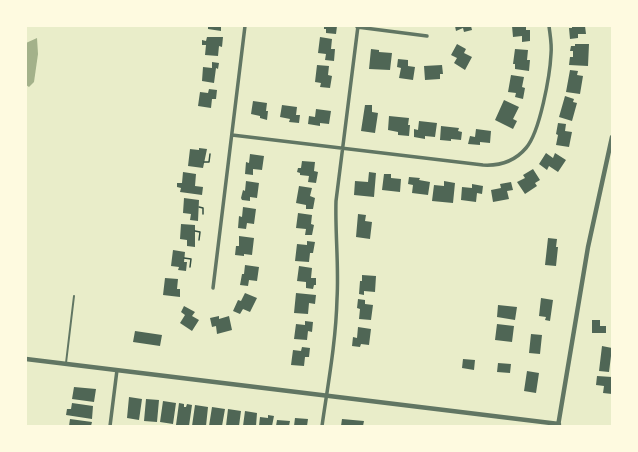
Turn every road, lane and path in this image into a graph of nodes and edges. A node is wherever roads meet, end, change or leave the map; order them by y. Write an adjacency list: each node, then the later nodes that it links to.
1 (245, 26): 5 (street)
2 (549, 26): 7 (street)
3 (358, 27): 4 (street); 7 (street)
4 (427, 36)
5 (232, 135): 7 (street); 16 (street)
6 (612, 137): 22 (street)
7 (343, 149): 21 (street)
8 (210, 154): 9 (path)
9 (204, 162)
10 (199, 207): 11 (path)
11 (203, 214)
12 (195, 231): 13 (path)
13 (199, 240)
14 (184, 258): 15 (path)
15 (190, 267)
16 (213, 288)
17 (74, 296): 19 (lane)
18 (26, 359): 19 (street)
19 (66, 363): 20 (street)
20 (117, 370): 21 (street); 23 (street)
21 (326, 396): 22 (street); 24 (street)
22 (558, 425)
23 (110, 426)
24 (322, 426)

